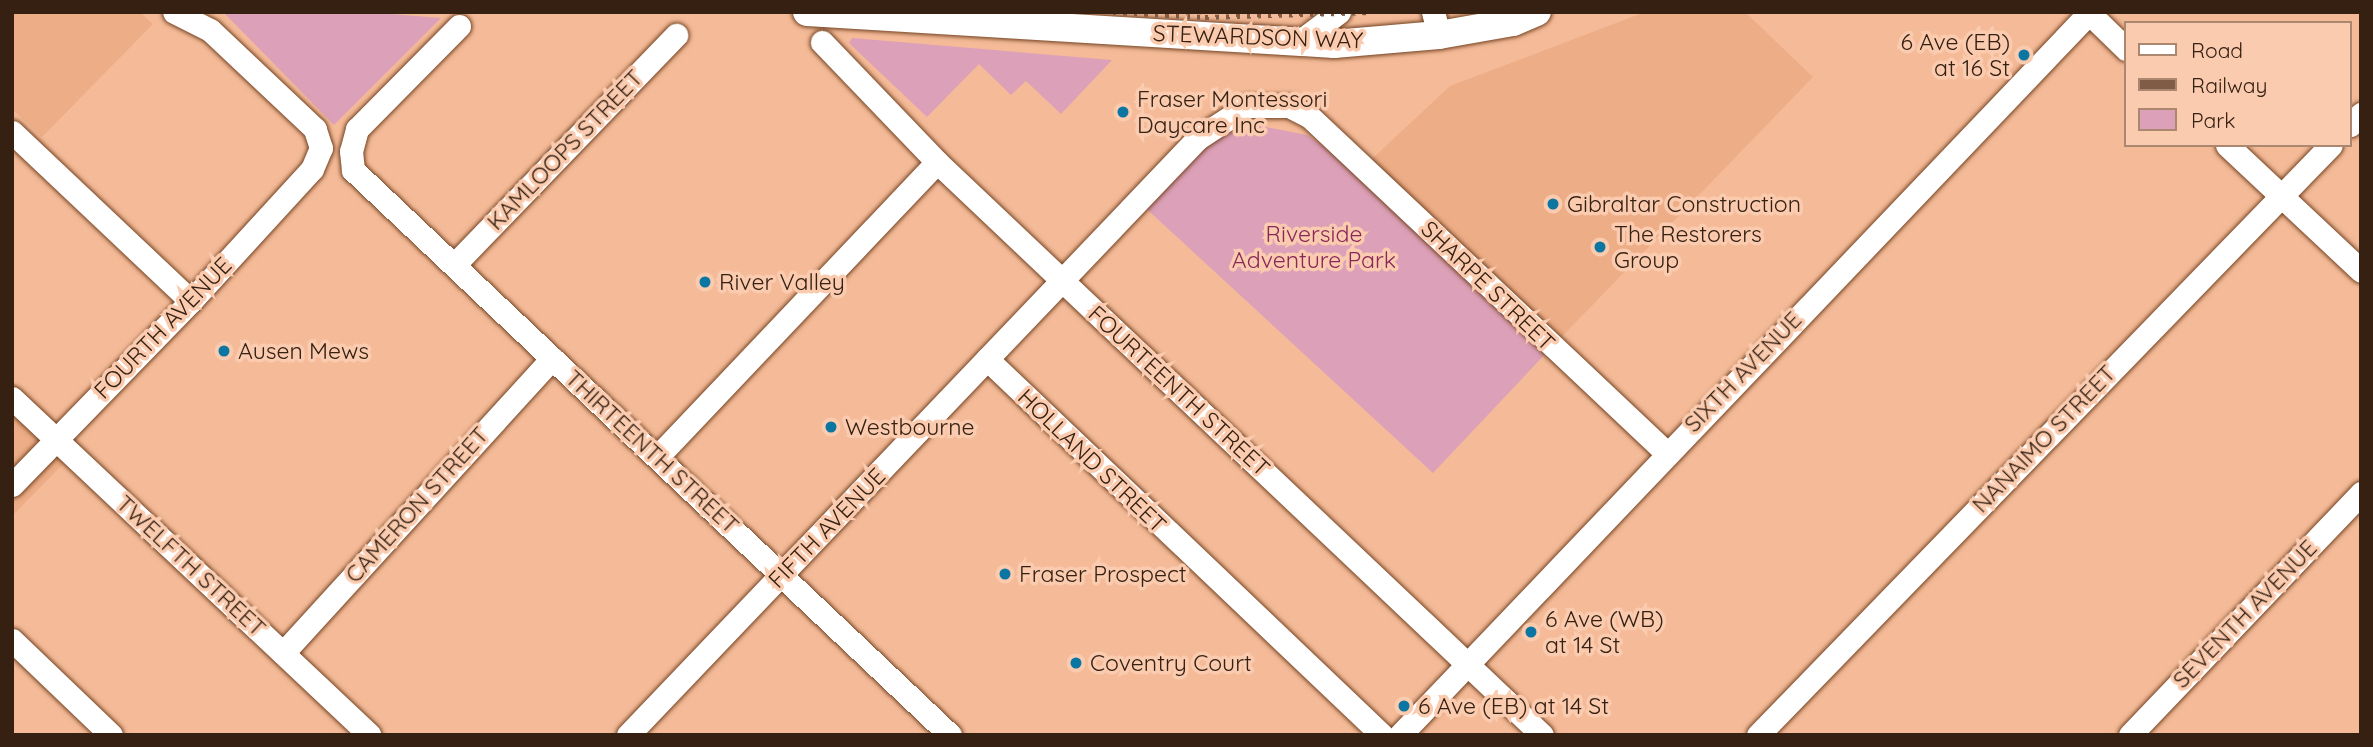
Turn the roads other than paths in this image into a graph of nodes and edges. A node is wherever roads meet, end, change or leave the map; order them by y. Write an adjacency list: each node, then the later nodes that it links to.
1 (174, 12): 21 (street, FOURTH AVENUE)
2 (807, 12): 10 (main road, STEWARDSON WAY)
3 (1339, 12): 10 (street)
4 (1537, 12): 6 (main road, STEWARDSON WAY)
5 (2092, 16): 11 (street); 26 (street, SIXTH AVENUE)
6 (1436, 24): 10 (main road, STEWARDSON WAY)
7 (459, 26): 18 (street, THIRTEENTH STREET)
8 (676, 35): 18 (street, KAMLOOPS STREET)
9 (822, 42): 16 (street, FOURTEENTH STREET)
10 (1299, 42)
11 (2124, 47)
12 (12, 132): 21 (street)
13 (1198, 138): 20 (street, FIFTH AVENUE); 26 (street, SHARPE STREET)
14 (2229, 147): 17 (street)
15 (2329, 147): 17 (street, NANAIMO STREET)
16 (937, 162): 20 (street, FOURTEENTH STREET); 27 (street)
17 (2281, 197): 19 (street); 41 (street, NANAIMO STREET)
18 (454, 265): 22 (street, THIRTEENTH STREET)
19 (2361, 271)
20 (1063, 281): 23 (street, FIFTH AVENUE); 33 (street, FOURTEENTH STREET)
21 (191, 301): 25 (street, FOURTH AVENUE)
22 (552, 358): 27 (street, THIRTEENTH STREET); 32 (street, CAMERON STREET)
23 (987, 359): 30 (street, FIFTH AVENUE); 38 (street, HOLLAND STREET)
24 (12, 398): 25 (street, TWELFTH STREET)
25 (56, 439): 28 (street, FOURTH AVENUE); 32 (street, TWELFTH STREET)
26 (1666, 452): 33 (street, SIXTH AVENUE)
27 (658, 456): 30 (street, THIRTEENTH STREET)
28 (12, 485)
29 (2361, 493): 42 (street, SEVENTH AVENUE)
30 (782, 575): 34 (street, FIFTH AVENUE); 37 (street, THIRTEENTH STREET)
31 (12, 640): 35 (street)
32 (283, 653): 36 (street, TWELFTH STREET)
33 (1468, 664): 39 (street, SIXTH AVENUE); 40 (street, FOURTEENTH STREET)
34 (640, 731)
35 (111, 735)
36 (369, 735)
37 (950, 735)
38 (1382, 735)
39 (1400, 735)
40 (1542, 735)
41 (1758, 735)
42 (2130, 735)

